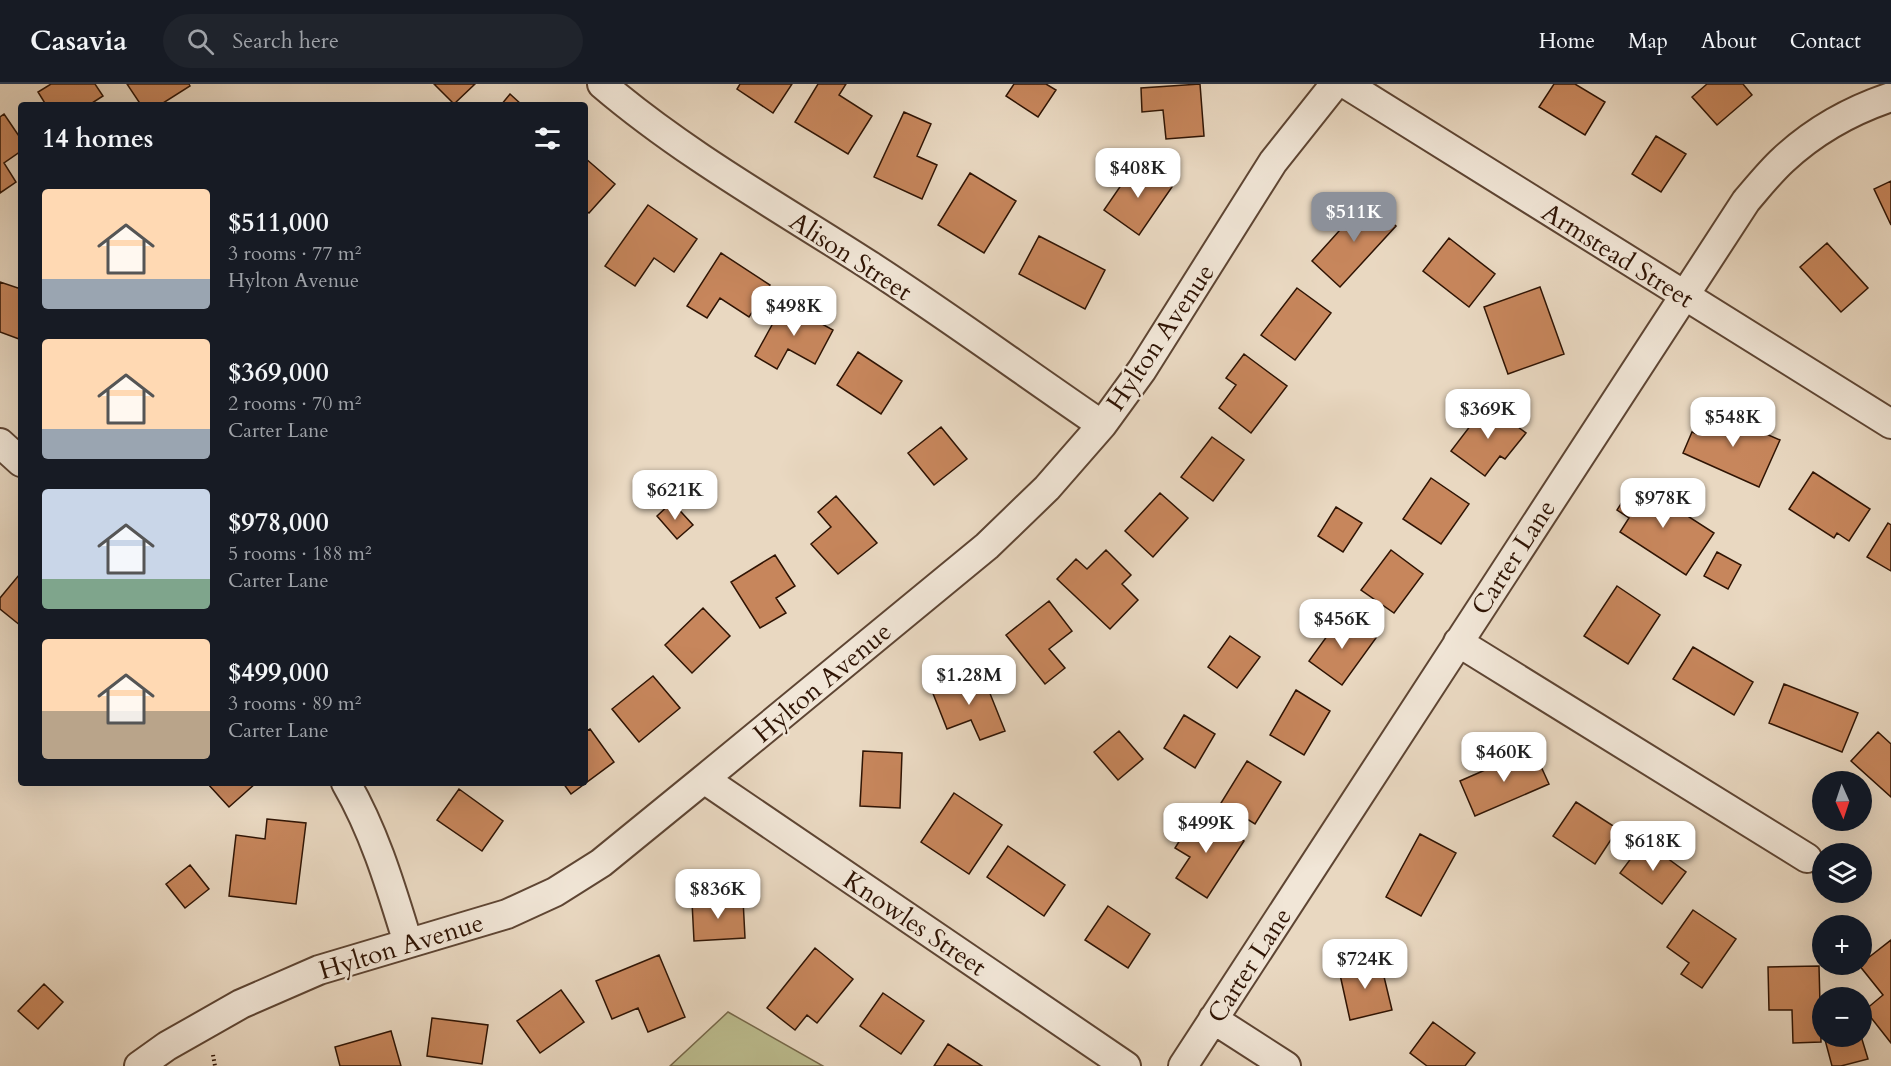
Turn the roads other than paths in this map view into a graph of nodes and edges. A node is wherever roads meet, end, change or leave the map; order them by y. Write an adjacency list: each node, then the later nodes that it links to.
1 (602, 84): 7 (street, Alison Street)
2 (1335, 84): 7 (street, Hylton Avenue)
3 (1346, 84): 5 (street, Armstead Street)
4 (1891, 96): 5 (street, Carter Lane)
5 (1683, 295): 6 (street, Armstead Street); 10 (street, Carter Lane)
6 (1891, 424)
7 (1102, 425): 11 (street, Hylton Avenue)
8 (0, 443): 9 (street)
9 (18, 459)
10 (1458, 642): 13 (street); 15 (street, Carter Lane)
11 (704, 779): 14 (street, Hylton Avenue); 17 (street, Knowles Street)
12 (348, 786): 14 (street)
13 (1806, 858)
14 (408, 943): 16 (street, Hylton Avenue)
15 (1214, 1019): 18 (street, Carter Lane); 19 (street)
16 (139, 1066)
17 (1126, 1066)
18 (1183, 1066)
19 (1286, 1066)

